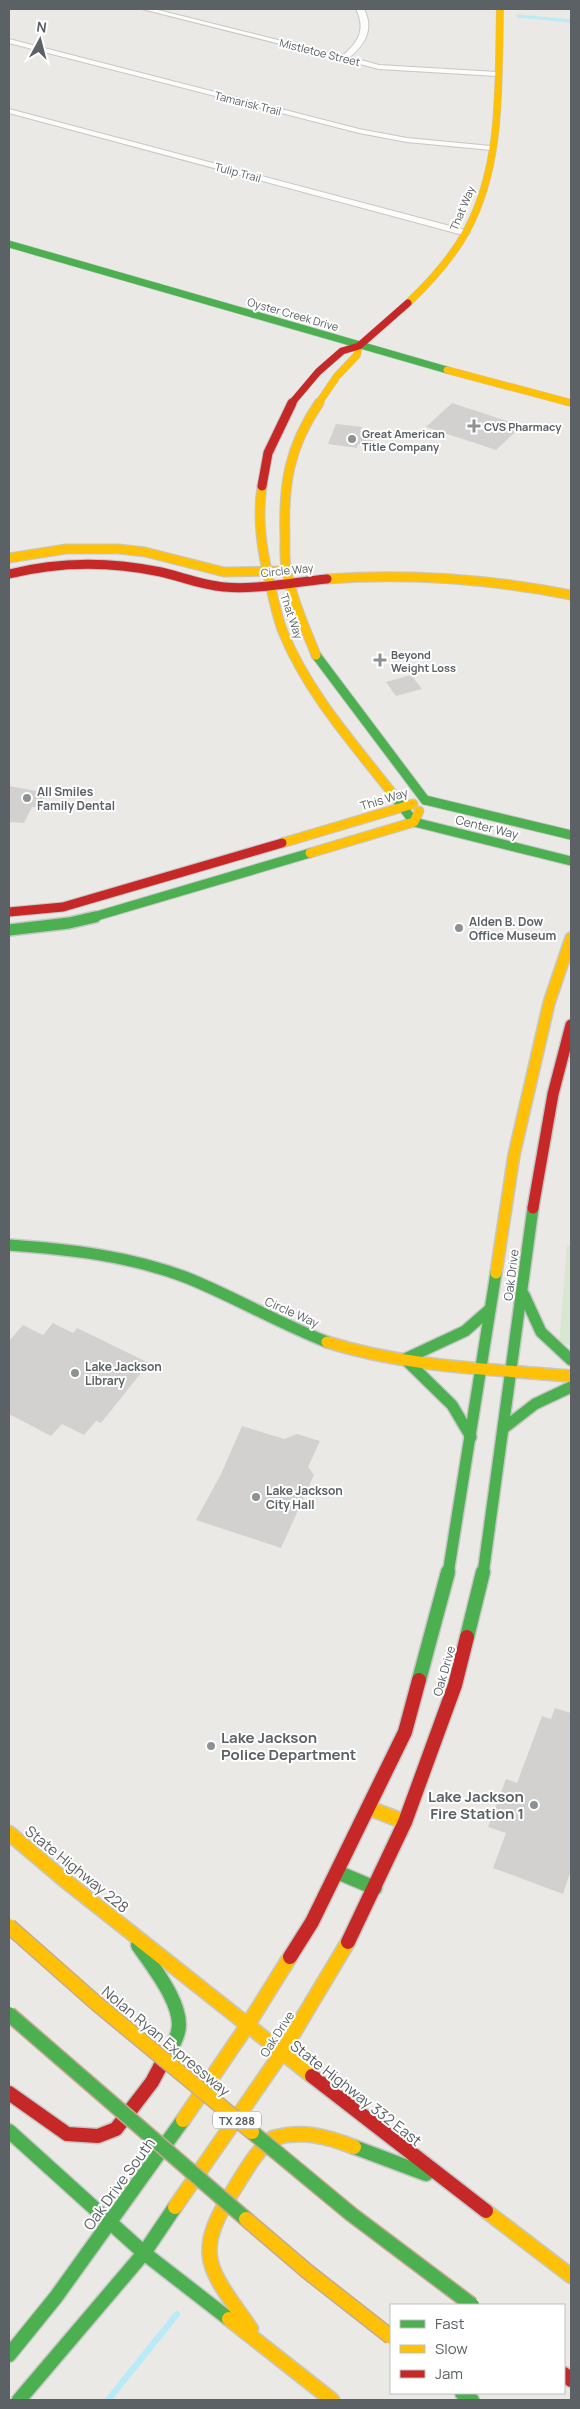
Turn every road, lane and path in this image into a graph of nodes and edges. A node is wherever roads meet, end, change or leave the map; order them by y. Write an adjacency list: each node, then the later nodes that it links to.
1 (146, 9): 5 (street, Mistletoe Street)
2 (360, 9): 5 (street)
3 (500, 9): 6 (main road, That Way)
4 (9, 41): 8 (street, Tamarisk Trail)
5 (343, 59): 6 (street, Mistletoe Street)
6 (497, 74): 8 (main road, That Way)
7 (9, 111): 9 (street, Tulip Trail)
8 (491, 148): 9 (main road, That Way)
9 (466, 233): 12 (main road, That Way)
10 (9, 234): 12 (main road, Oyster Creek Drive)
11 (9, 244): 13 (main road, Oyster Creek Drive)
12 (368, 338): 13 (main road, That Way); 14 (main road, Oyster Creek Drive)
13 (359, 346): 15 (main road, That Way); 16 (main road, Oyster Creek Drive); 17 (main road, That Way)
14 (571, 392)
15 (317, 404): 17 (main road); 19 (main road, That Way)
16 (571, 404)
17 (290, 405): 20 (main road, That Way)
18 (9, 558): 20 (main road, Circle Way)
19 (286, 570): 20 (main road, Circle Way); 22 (main road, That Way); 23 (main road, Circle Way)
20 (266, 572): 24 (main road, That Way)
21 (9, 574): 24 (main road, Circle Way)
22 (290, 583): 24 (main road, Circle Way); 25 (main road, Circle Way); 26 (main road, That Way)
23 (571, 584)
24 (269, 585): 27 (main road, That Way)
25 (571, 595)
26 (425, 800): 27 (main road, This Way); 28 (main road, This Way); 29 (main road, Center Way)
27 (403, 807): 28 (main road); 31 (main road, This Way)
28 (414, 822): 30 (main road, Center Way); 32 (main road)
29 (571, 835)
30 (571, 861)
31 (9, 912)
32 (9, 930)
33 (571, 938): 37 (main road, Oak Drive)
34 (571, 1025): 36 (main road, Oak Drive)
35 (9, 1245): 38 (main road, Circle Way)
36 (523, 1291): 39 (main road); 41 (main road, Oak Drive)
37 (489, 1310): 38 (main road); 40 (main road, Oak Drive)
38 (405, 1359): 40 (main road, Circle Way); 45 (main road)
39 (571, 1360)
40 (482, 1367): 41 (main road, Circle Way); 45 (main road, Oak Drive)
41 (512, 1370): 42 (main road, Circle Way); 44 (main road, Oak Drive)
42 (571, 1376)
43 (571, 1387): 44 (main road)
44 (504, 1428): 47 (main road, Oak Drive)
45 (471, 1436): 46 (main road, Oak Drive)
46 (422, 1707): 47 (main road); 48 (main road, Oak Drive)
47 (444, 1717): 49 (main road, Oak Drive)
48 (369, 1808): 49 (main road); 51 (main road, Oak Drive)
49 (405, 1822): 52 (main road, Oak Drive)
50 (9, 1833): 54 (main road, State Highway 228)
51 (337, 1872): 52 (main road); 56 (main road, Oak Drive)
52 (375, 1888): 57 (main road, Oak Drive)
53 (9, 1926): 64 (main road, Nolan Ryan Expressway / TX 288, bridge)
54 (127, 1928): 56 (main road, State Highway 332 East); 58 (main road)
55 (9, 2014): 65 (main road, bridge)
56 (247, 2026): 57 (main road, State Highway 332 East); 61 (main road, Oak Drive South)
57 (281, 2054): 60 (main road, State Highway 332 East); 62 (main road, Oak Drive)
58 (9, 2093)
59 (9, 2131): 61 (main road)
60 (446, 2182): 63 (main road, State Highway 332 East); 66 (main road)
61 (108, 2223): 62 (main road); 67 (main road, Oak Drive South)
62 (144, 2253): 66 (main road); 68 (main road)
63 (571, 2276)
64 (471, 2304)
65 (390, 2336)
66 (259, 2342): 69 (main road)
67 (9, 2355)
68 (19, 2400)
69 (332, 2400)

